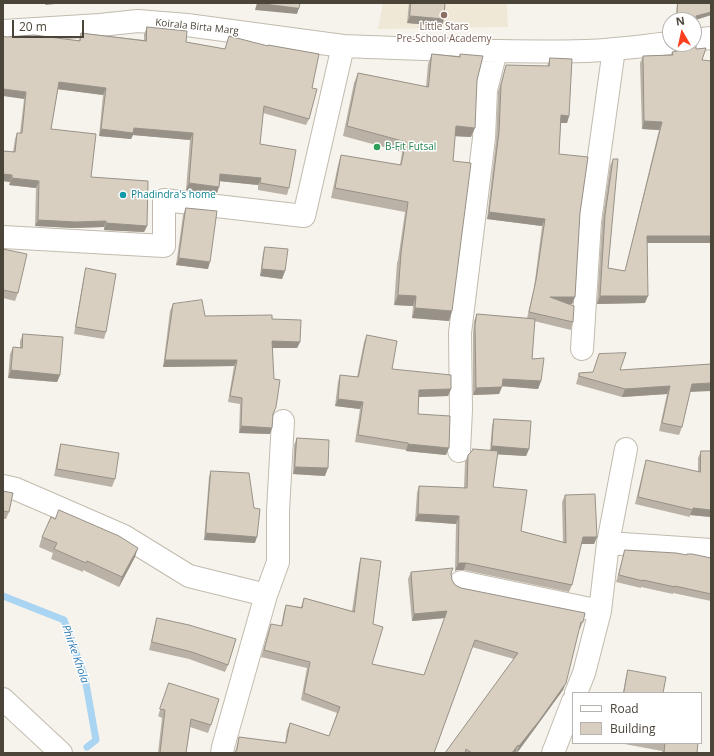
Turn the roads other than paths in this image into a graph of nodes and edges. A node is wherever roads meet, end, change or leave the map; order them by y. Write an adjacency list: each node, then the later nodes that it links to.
1 (3, 31): 3 (street, Koirala Birta Marg)
2 (662, 44): 4 (street, Koirala Birta Marg)
3 (343, 46): 5 (street, Koirala Birta Marg); 6 (street)
4 (614, 49): 5 (street, Koirala Birta Marg); 7 (street)
5 (496, 52): 10 (street)
6 (3, 237)
7 (582, 349)
8 (283, 421): 15 (street)
9 (626, 449): 12 (street)
10 (459, 451)
11 (3, 486): 15 (street)
12 (608, 543): 13 (street); 16 (street)
13 (711, 550)
14 (461, 582): 16 (street)
15 (266, 595): 21 (street)
16 (600, 611): 17 (street)
17 (576, 692)
18 (3, 700): 20 (street)
19 (572, 704): 22 (street)
20 (60, 753)
21 (222, 753)
22 (553, 753)

